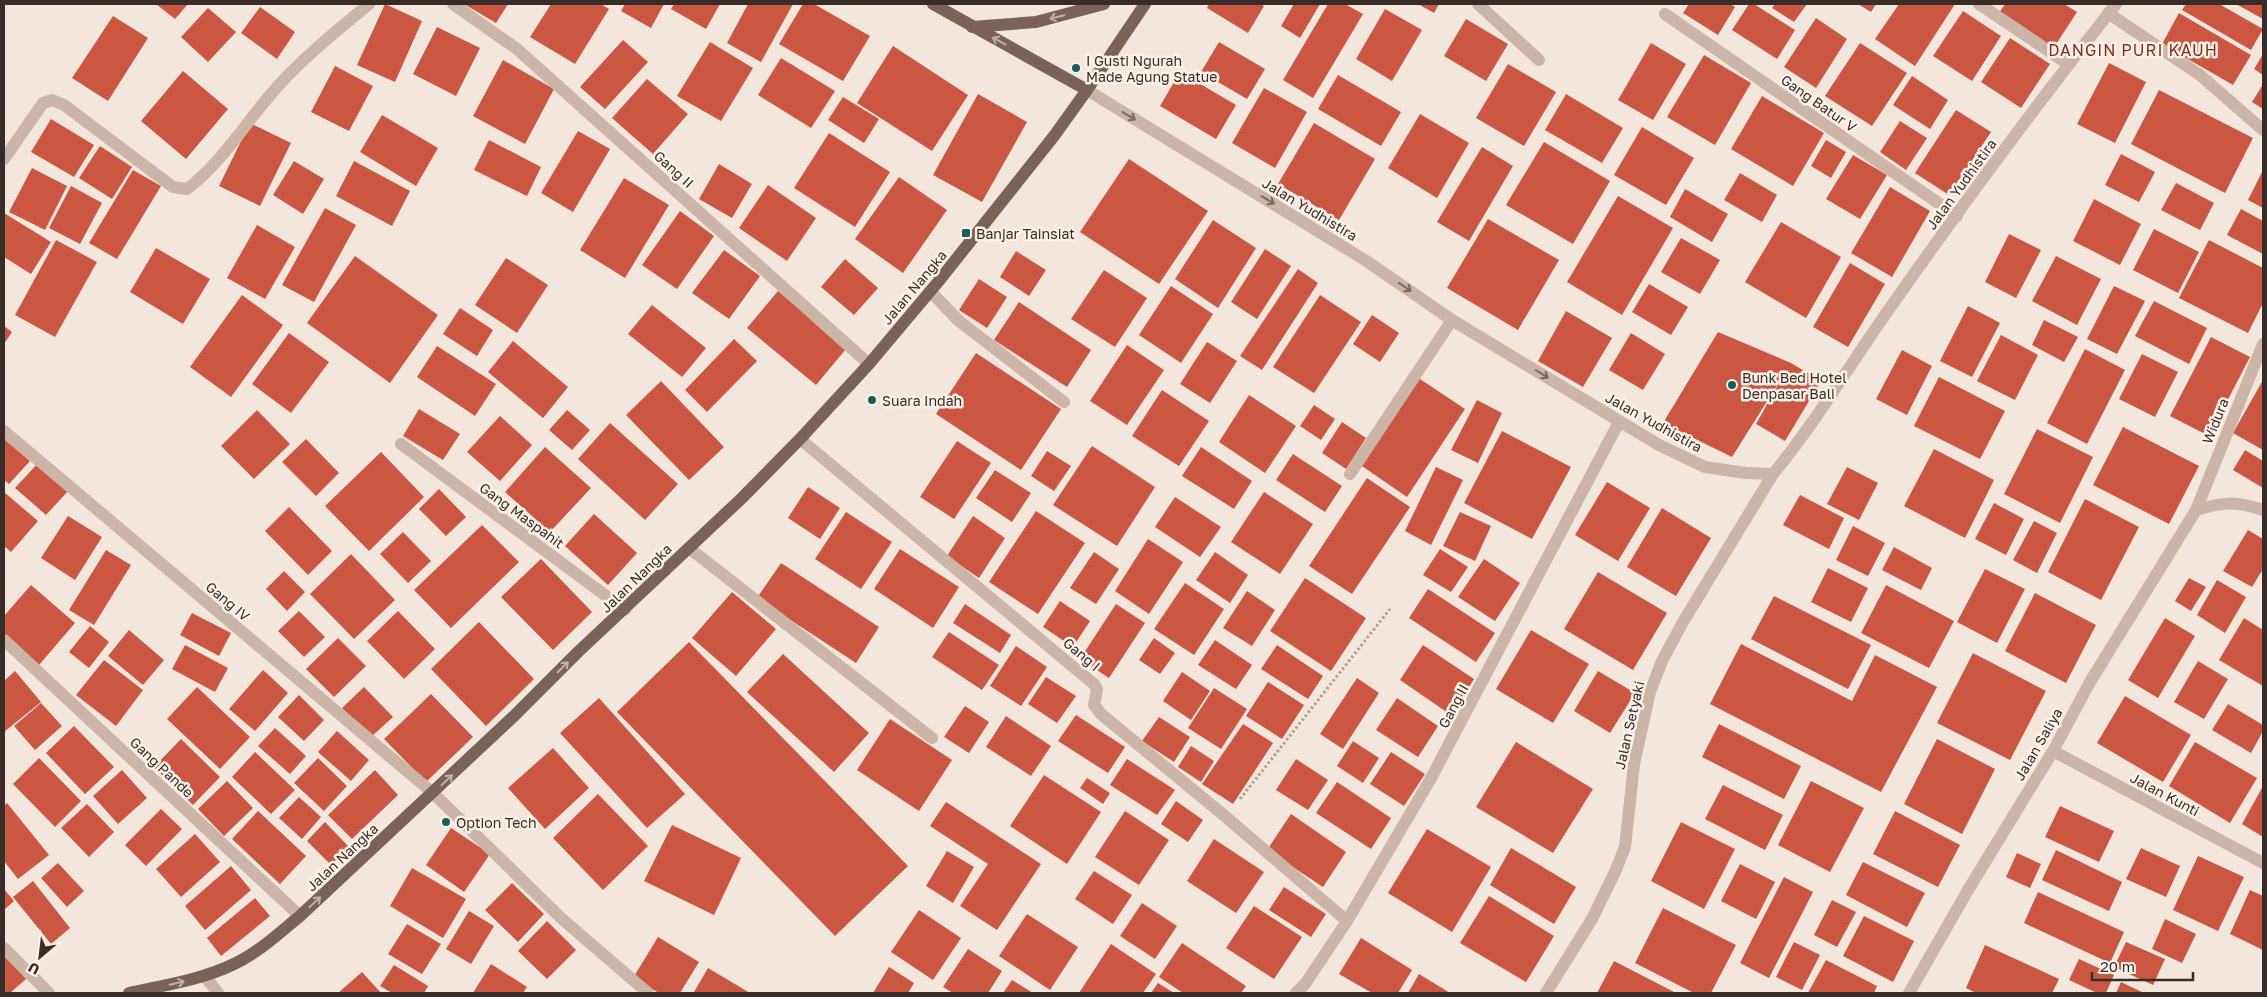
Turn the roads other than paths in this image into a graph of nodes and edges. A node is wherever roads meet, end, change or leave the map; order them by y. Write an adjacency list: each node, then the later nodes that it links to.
1 (369, 4): 15 (street)
2 (453, 4): 20 (street, Gang II)
3 (932, 4): 10 (main road)
4 (1104, 4): 10 (main road, one-way to 10)
5 (1145, 4): 13 (main road, Jalan Nangka)
6 (1478, 4): 11 (street)
7 (1979, 4): 12 (street)
8 (2112, 9): 12 (street, Jalan Yudhistira); 14 (street)
9 (1665, 14): 16 (street, Gang Batur V)
10 (972, 27): 13 (main road, one-way to 10)
11 (1539, 60)
12 (2068, 64): 16 (street, Jalan Yudhistira)
13 (1087, 90): 17 (main road, Jalan Nangka); 18 (street, Jalan Yudhistira, one-way to 18)
14 (2263, 130)
15 (4, 159)
16 (1956, 216): 27 (street, Jalan Yudhistira)
17 (930, 291): 20 (main road, Jalan Nangka); 21 (street)
18 (1452, 320): 22 (street, Jalan Yudhistira, one-way to 22); 26 (street)
19 (2263, 344): 28 (street, Widura)
20 (869, 364): 24 (main road, Jalan Nangka)
21 (1064, 402)
22 (1619, 422): 27 (street, Jalan Yudhistira); 38 (street, Gang II)
23 (4, 432): 35 (street, Gang IV)
24 (800, 439): 30 (main road, Jalan Nangka); 38 (street, Gang I)
25 (401, 444): 31 (street, Gang Maspahit)
26 (1350, 474)
27 (1773, 474): 46 (street, Jalan Setyaki)
28 (2196, 510): 29 (street); 34 (street, Jalan Saliya)
29 (2263, 510)
30 (689, 548): 31 (main road, Jalan Nangka); 33 (street)
31 (625, 610): 35 (main road, Jalan Nangka, one-way to 31)
32 (4, 640): 37 (street, Gang Pande)
33 (932, 738)
34 (2053, 751): 36 (street, Jalan Kunti); 47 (street, Jalan Saliya)
35 (433, 792): 37 (main road, Jalan Nangka, one-way to 35); 44 (street, Gang IV)
36 (2263, 863)
37 (300, 916): 40 (main road, Jalan Nangka)
38 (1347, 921): 45 (street, Gang II)
39 (4, 948): 41 (street)
40 (205, 976): 42 (main road, Jalan Nangka, one-way to 40); 43 (street)
41 (49, 993)
42 (129, 993)
43 (218, 993)
44 (648, 993)
45 (1296, 993)
46 (1546, 993)
47 (1909, 993)

